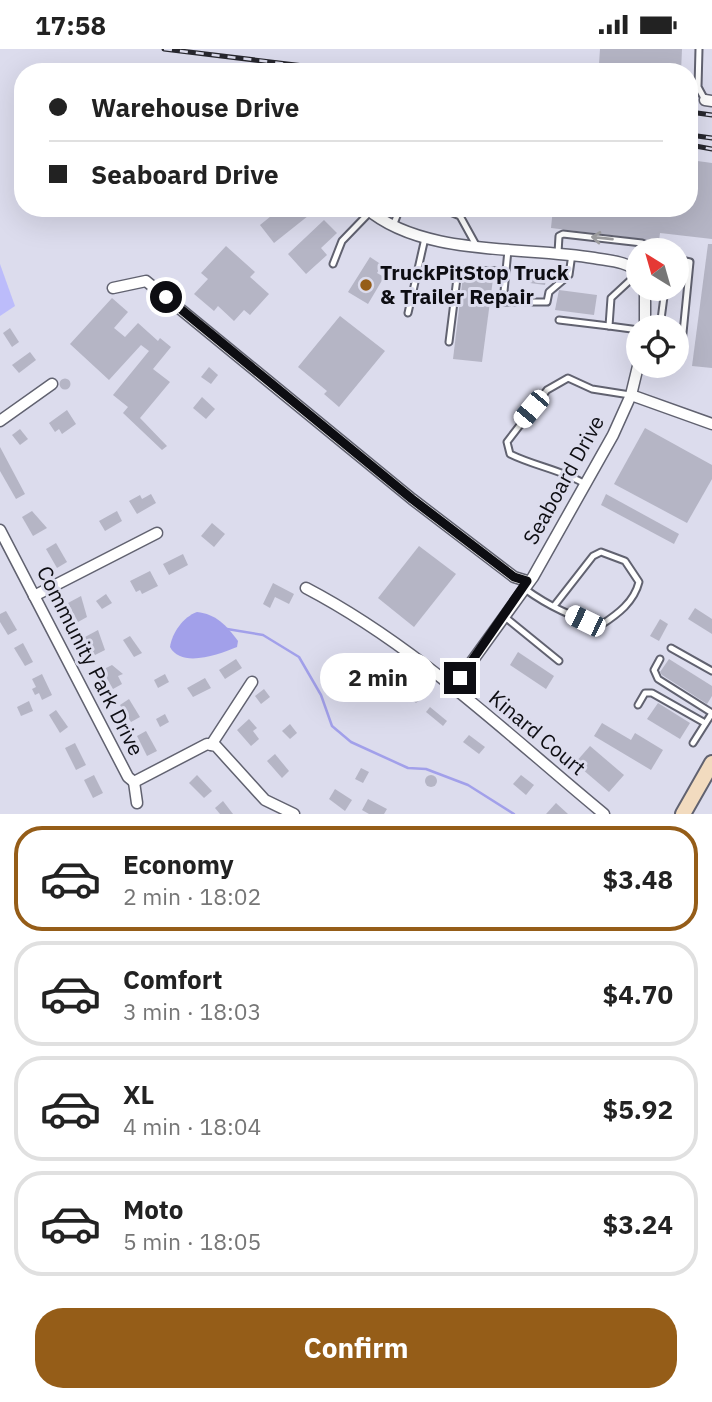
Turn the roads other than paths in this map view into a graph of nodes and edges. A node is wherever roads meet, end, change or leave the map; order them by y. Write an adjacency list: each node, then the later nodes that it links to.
1 (699, 49): 2 (lane)
2 (708, 100)
3 (362, 217): 14 (lane)
4 (379, 217): 7 (street)
5 (396, 217): 7 (lane)
6 (461, 217): 10 (lane)
7 (393, 226): 8 (street)
8 (425, 238): 10 (street); 19 (lane)
9 (626, 241): 12 (lane, one-way to 12)
10 (476, 245): 11 (street)
11 (508, 249): 12 (street); 16 (lane)
12 (558, 253): 13 (street)
13 (572, 254): 15 (street); 16 (lane)
14 (333, 264)
15 (626, 264)
16 (506, 271): 23 (lane)
17 (626, 284): 21 (lane)
18 (114, 288): 32 (street)
19 (408, 313)
20 (559, 320): 21 (lane)
21 (609, 326): 22 (lane)
22 (626, 328)
23 (449, 342)
24 (635, 378): 26 (street, Seaboard Drive)
25 (52, 384): 27 (street)
26 (631, 395): 28 (street); 29 (street, Seaboard Drive); 29 (lane)
27 (0, 421)
28 (712, 424)
29 (585, 484): 32 (street, Seaboard Drive)
30 (0, 530): 34 (street, Community Park Drive)
31 (157, 533): 34 (street)
32 (524, 584): 35 (lane); 36 (street, Seaboard Drive)
33 (306, 588): 53 (street, Kinard Court)
34 (34, 596): 50 (street, Community Park Drive)
35 (554, 606): 35 (lane)
36 (503, 616): 39 (lane); 41 (street, Seaboard Drive)
37 (671, 648): 40 (lane)
38 (660, 659): 44 (lane)
39 (559, 661)
40 (712, 671)
41 (460, 678)
42 (252, 682): 48 (street)
43 (638, 705): 45 (lane)
44 (712, 713): 45 (lane)
45 (704, 725): 46 (lane); 47 (lane)
46 (712, 732)
47 (693, 743)
48 (211, 745): 50 (street, Community Park Drive); 52 (street)
49 (712, 763): 54 (main road)
50 (134, 782): 51 (street)
51 (137, 803)
52 (295, 814)
53 (604, 814)
54 (684, 814)

